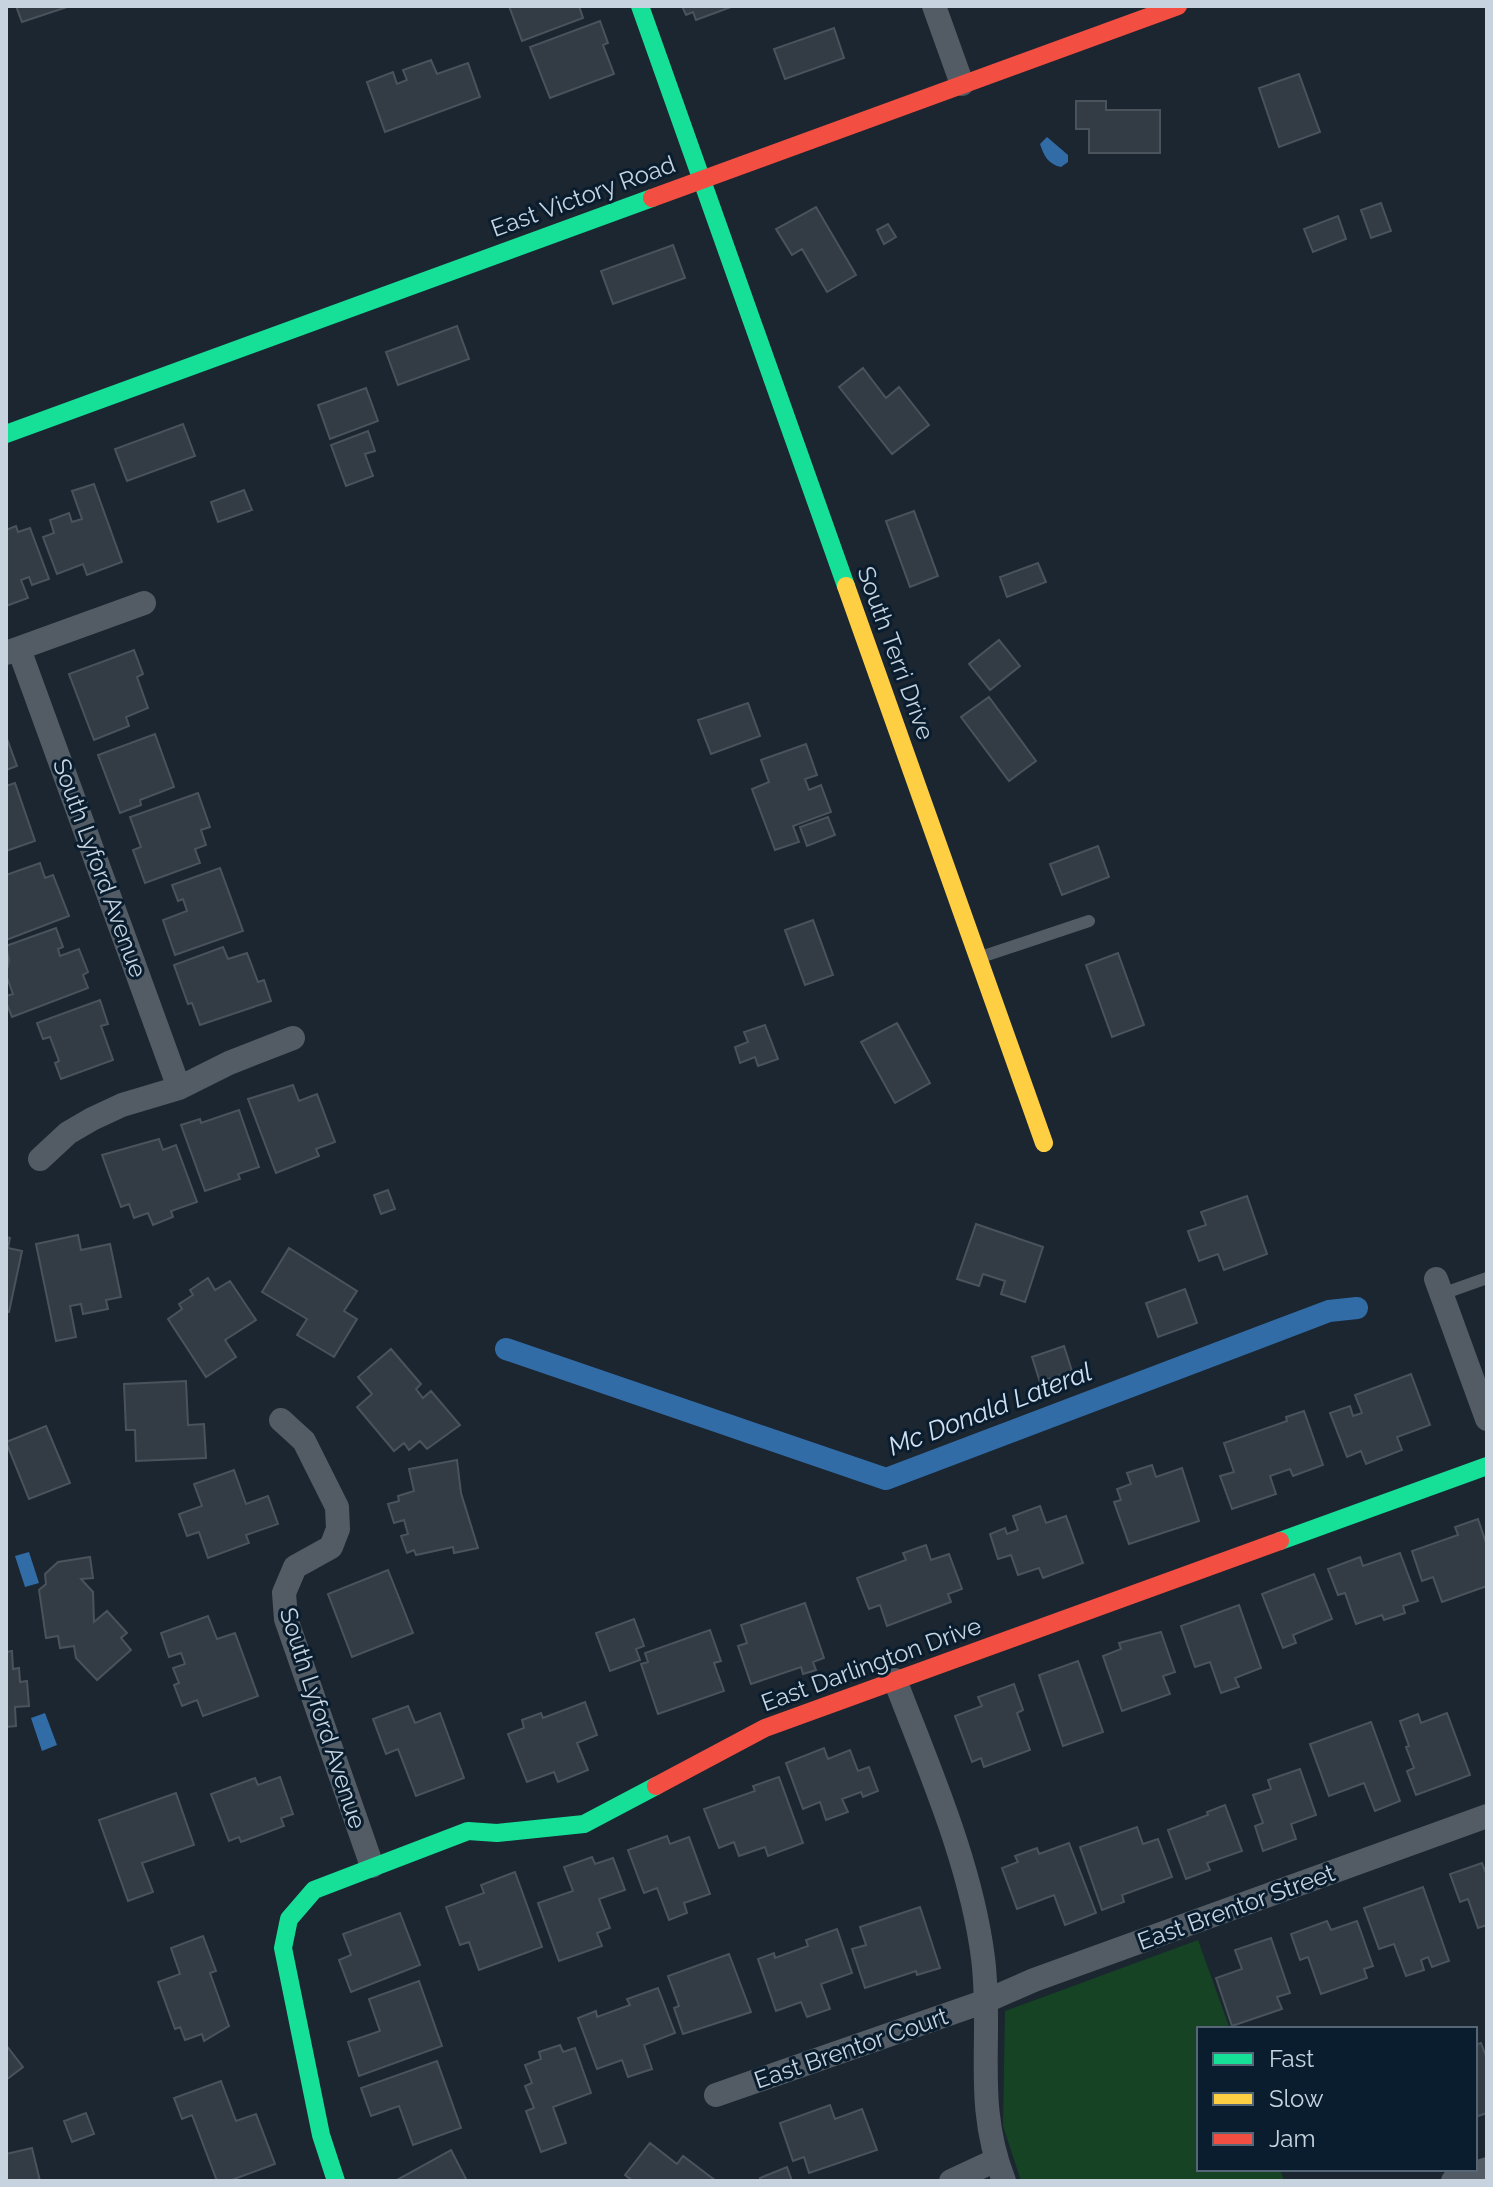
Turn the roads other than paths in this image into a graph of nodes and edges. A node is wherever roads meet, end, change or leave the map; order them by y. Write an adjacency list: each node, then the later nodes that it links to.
1 (640, 6): 5 (street, South Terri Drive)
2 (934, 6): 4 (street)
3 (1178, 6): 4 (street, East Victory Road)
4 (962, 84): 5 (street, East Victory Road)
5 (702, 179): 6 (street, East Victory Road); 10 (street, South Terri Drive)
6 (6, 434)
7 (144, 603): 8 (street)
8 (12, 651): 12 (street, South Lyford Avenue)
9 (1089, 921): 10 (lane)
10 (978, 958): 13 (street, South Terri Drive)
11 (293, 1038): 12 (street)
12 (179, 1088): 14 (street)
13 (1044, 1143)
14 (40, 1159)
15 (1487, 1278): 16 (lane)
16 (1439, 1286): 17 (street)
17 (1487, 1419)
18 (281, 1420): 22 (street, South Lyford Avenue)
19 (1487, 1466): 20 (street, East Darlington Drive)
20 (895, 1680): 22 (street, East Darlington Drive); 23 (street)
21 (1487, 1816): 23 (street, East Brentor Street)
22 (372, 1866): 27 (street, East Darlington Drive)
23 (986, 2001): 24 (street, East Brentor Court); 26 (street)
24 (716, 2095)
25 (1487, 2169): 29 (street)
26 (1000, 2171): 28 (street)
27 (336, 2181)
28 (951, 2181)
29 (1453, 2181)

